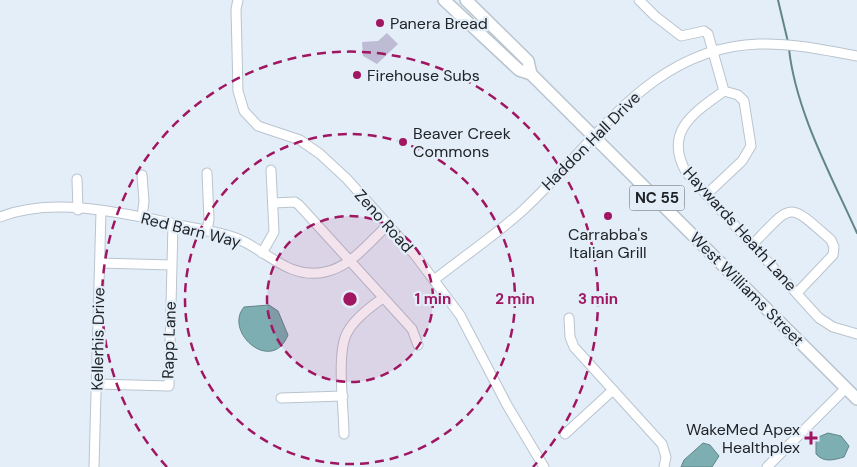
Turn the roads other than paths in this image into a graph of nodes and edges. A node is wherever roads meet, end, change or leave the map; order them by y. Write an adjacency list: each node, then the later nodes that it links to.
1 (238, 0): 21 (street, Zeno Road)
2 (444, 0): 7 (main road, West Williams Street / NC 55)
3 (466, 0): 7 (main road, West Williams Street / NC 55)
4 (639, 0): 5 (street)
5 (713, 53): 6 (street, Haddon Hall Drive); 8 (street); 9 (street, Haddon Hall Drive)
6 (857, 56)
7 (531, 74): 9 (main road, West Williams Street / NC 55)
8 (724, 91): 14 (street, Haywards Heath Lane); 14 (street)
9 (594, 136): 28 (street, Haddon Hall Drive); 35 (main road, West Williams Street / NC 55)
10 (271, 170): 15 (street)
11 (207, 173): 22 (street)
12 (142, 175): 19 (street)
13 (77, 179): 16 (street)
14 (706, 195): 23 (street, Haywards Heath Lane)
15 (273, 203): 24 (street); 25 (street)
16 (78, 210): 17 (street, Red Barn Way); 18 (street, Red Barn Way)
17 (101, 211): 19 (street, Red Barn Way); 26 (street, Kellerhis Drive)
18 (0, 217)
19 (142, 217): 20 (street, Red Barn Way)
20 (173, 224): 22 (street, Red Barn Way); 27 (street, Rapp Lane)
21 (388, 225): 25 (street, Red Barn Way); 28 (street, Zeno Road)
22 (207, 231): 24 (street, Red Barn Way)
23 (752, 245): 29 (street, Haywards Heath Lane); 29 (street)
24 (262, 253): 25 (street, Red Barn Way)
25 (350, 261): 30 (street)
26 (100, 263): 27 (street); 34 (street, Kellerhis Drive)
27 (171, 264): 34 (street, Rapp Lane)
28 (434, 280): 43 (street, Zeno Road)
29 (797, 292): 32 (street, Haywards Heath Lane)
30 (383, 298): 33 (street); 37 (street)
31 (569, 318): 36 (street)
32 (857, 334)
33 (418, 345)
34 (96, 384): 42 (street, Kellerhis Drive)
35 (846, 388): 39 (main road, West Williams Street / NC 55); 45 (street)
36 (613, 390): 41 (street); 44 (street)
37 (343, 396): 38 (street); 40 (street)
38 (281, 398)
39 (857, 399)
40 (344, 434)
41 (565, 434)
42 (94, 467)
43 (544, 467)
44 (664, 467)
45 (767, 467)

